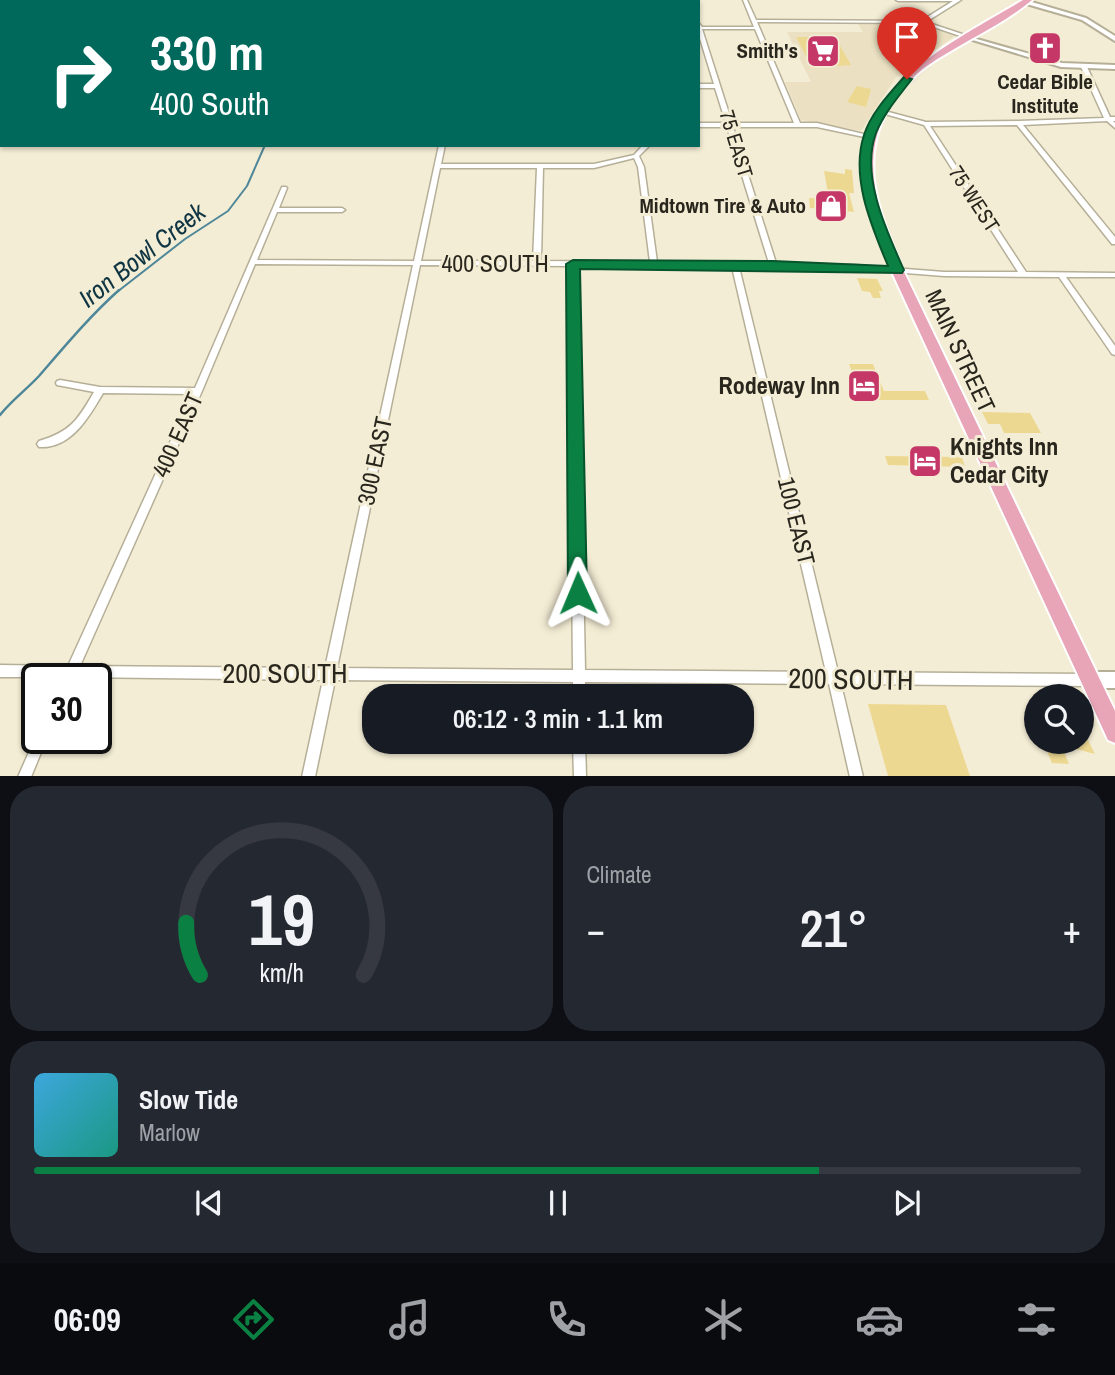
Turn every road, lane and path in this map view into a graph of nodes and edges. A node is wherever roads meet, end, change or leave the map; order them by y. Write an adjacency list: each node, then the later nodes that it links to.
1 (746, 0): 5 (street)
2 (898, 0): 3 (street)
3 (959, 0): 6 (street)
4 (1025, 1): 10 (main road, MAIN STREET); 11 (street)
5 (754, 21): 6 (street); 8 (street)
6 (922, 22): 10 (street)
7 (700, 26): 8 (street)
8 (757, 28): 19 (street)
9 (700, 29): 15 (street, 75 EAST)
10 (968, 37): 12 (main road); 16 (main road, MAIN STREET)
11 (1115, 38)
12 (1084, 67): 13 (street); 17 (street)
13 (1115, 67)
14 (700, 86): 15 (street)
15 (718, 86): 18 (street, 75 EAST)
16 (881, 112): 20 (street); 24 (main road, MAIN STREET)
17 (1111, 119): 21 (street); 23 (street)
18 (730, 124): 19 (street); 22 (street); 40 (street, 75 EAST)
19 (797, 124): 24 (street)
20 (926, 124): 21 (street); 42 (street, 75 WEST)
21 (1019, 124): 33 (street)
22 (700, 125)
23 (1115, 126)
24 (869, 136): 41 (main road, MAIN STREET)
25 (442, 147): 28 (street, 300 EAST)
26 (645, 147): 27 (street)
27 (636, 156): 29 (street); 38 (street)
28 (438, 166): 29 (street); 35 (street, 300 EAST)
29 (540, 167): 36 (street)
30 (284, 188): 31 (street, 400 EAST)
31 (276, 209): 32 (street); 34 (street, 400 EAST)
32 (342, 210)
33 (1115, 242)
34 (253, 262): 35 (street, 400 SOUTH); 48 (street, 400 EAST)
35 (417, 264): 36 (street, 400 SOUTH); 53 (street, 300 EAST)
36 (537, 264): 37 (street, 400 SOUTH)
37 (573, 264): 38 (street, 400 SOUTH); 55 (street)
38 (654, 265): 39 (street, 400 SOUTH)
39 (735, 265): 40 (street, 400 SOUTH); 56 (street, 100 EAST)
40 (773, 265): 41 (street, 400 SOUTH)
41 (897, 270): 42 (street, 400 SOUTH); 57 (main road, MAIN STREET)
42 (1023, 274): 43 (street, 400 SOUTH)
43 (1061, 275): 44 (street, 400 SOUTH); 45 (street)
44 (1115, 275)
45 (1115, 352)
46 (60, 383): 47 (street)
47 (100, 390): 48 (street); 49 (street)
48 (198, 391): 50 (street, 400 EAST)
49 (42, 444)
50 (74, 663)
51 (0, 671): 52 (street, 200 SOUTH)
52 (21, 672)
53 (330, 674): 54 (street, 200 SOUTH); 55 (street, 200 SOUTH); 64 (street, 300 EAST)
54 (112, 675)
55 (579, 676): 56 (street, 200 SOUTH); 59 (street)
56 (834, 678): 57 (street, 200 SOUTH); 66 (street, 100 EAST)
57 (1090, 680): 58 (street, 200 SOUTH); 60 (main road, MAIN STREET)
58 (1115, 680)
59 (579, 684)
60 (1115, 733)
61 (34, 754): 63 (street)
62 (579, 754): 65 (street)
63 (24, 776)
64 (308, 776)
65 (580, 776)
66 (857, 776)

